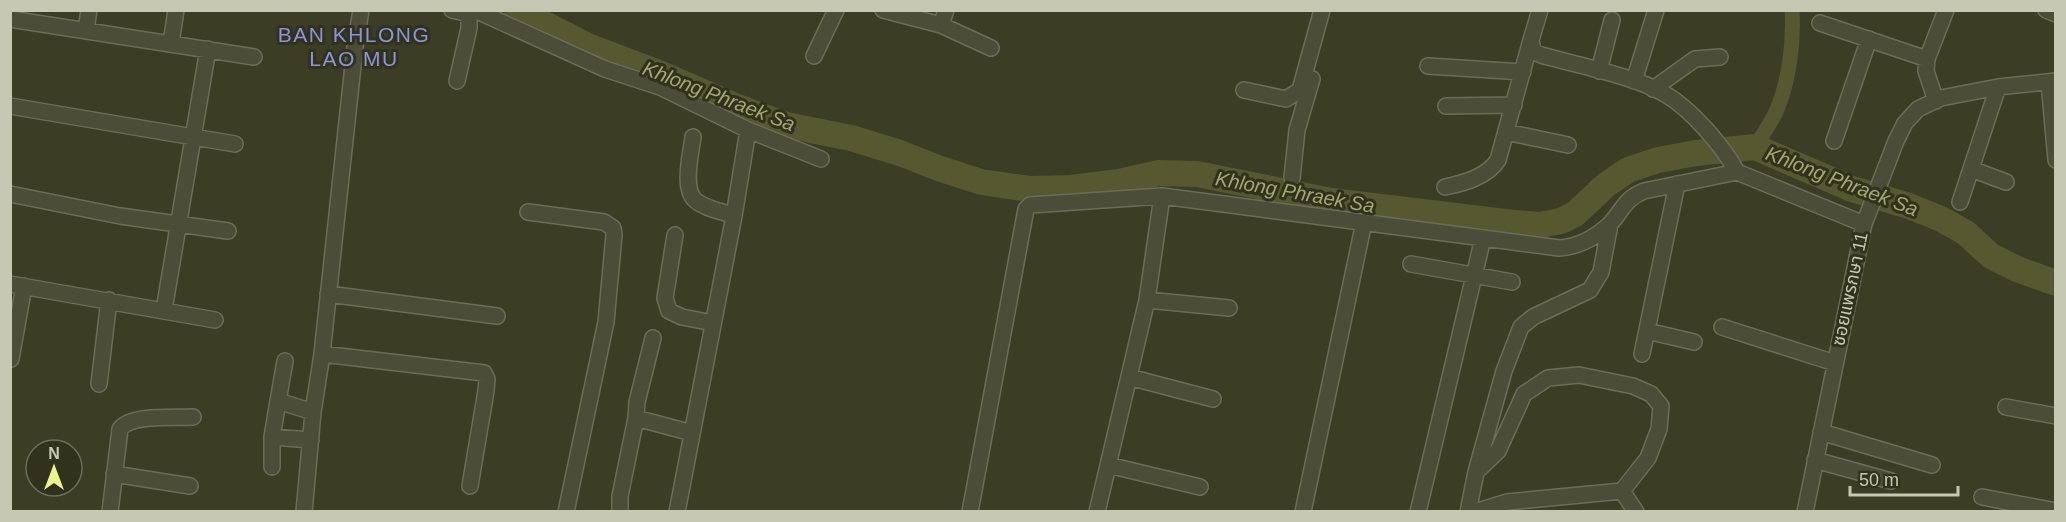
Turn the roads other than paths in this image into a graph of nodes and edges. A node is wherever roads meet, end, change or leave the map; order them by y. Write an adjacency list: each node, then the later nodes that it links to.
1 (89, 10): 18 (street)
2 (176, 10): 21 (street)
3 (361, 10): 74 (street)
4 (452, 10): 12 (street)
5 (837, 10): 25 (street)
6 (1322, 10): 23 (street)
7 (1540, 10): 20 (street)
8 (1656, 10): 33 (street)
9 (1946, 10): 28 (street)
10 (2046, 10): 13 (street)
11 (887, 11): 14 (street)
12 (474, 12): 32 (street); 42 (street)
13 (2055, 14)
14 (944, 18): 22 (street)
15 (10, 19): 18 (street)
16 (1612, 20): 30 (street)
17 (1820, 23): 19 (street)
18 (86, 30): 21 (street)
19 (1869, 39): 28 (street); 47 (street)
20 (1531, 40): 30 (street); 31 (street)
21 (171, 43): 24 (street)
22 (991, 48)
23 (1312, 48): 37 (street); 54 (street)
24 (208, 49): 26 (street); 44 (street)
25 (814, 56)
26 (254, 57)
27 (1720, 57): 36 (street)
28 (1927, 58): 38 (street)
29 (1428, 66): 31 (street)
30 (1599, 71): 33 (street)
31 (1523, 72): 39 (street)
32 (457, 81)
33 (1634, 81): 36 (street)
34 (2052, 82): 35 (street, ซอยแพรกษา 11); 46 (street)
35 (1998, 87): 38 (street, ซอยแพรกษา 11); 53 (street)
36 (1653, 89): 52 (street)
37 (1244, 90)
38 (1936, 101): 63 (street, ซอยแพรกษา 11)
39 (1514, 105): 41 (street); 43 (street)
40 (10, 106): 44 (street)
41 (1446, 106)
42 (748, 129): 50 (street); 62 (street)
43 (1506, 132): 49 (street); 57 (street)
44 (193, 137): 48 (street); 66 (street)
45 (693, 137): 62 (street)
46 (2054, 138): 51 (street)
47 (1834, 141)
48 (235, 144)
49 (1568, 145)
50 (821, 159)
51 (2055, 160)
52 (1734, 165): 56 (street); 63 (street)
53 (1971, 169): 55 (street); 60 (street)
54 (1292, 178)
55 (2006, 182)
56 (1677, 184): 65 (street); 83 (street)
57 (1445, 188)
58 (10, 194): 66 (street)
59 (1162, 196): 64 (street); 76 (street); 123 (street)
60 (1960, 202)
61 (528, 212): 120 (street)
62 (734, 216): 81 (street)
63 (1866, 217): 90 (street, ซอยแพรกษา 11)
64 (1364, 222): 69 (street); 125 (street)
65 (1610, 224): 69 (street); 108 (street)
66 (178, 225): 67 (street); 78 (street)
67 (228, 231)
68 (675, 235): 81 (street)
69 (1483, 237): 71 (street)
70 (1411, 264): 71 (street)
71 (1474, 275): 72 (street); 126 (street)
72 (1512, 282)
73 (17, 285): 75 (street); 88 (street)
74 (328, 294): 79 (street); 86 (street)
75 (109, 300): 78 (street); 92 (street)
76 (1148, 300): 77 (street); 91 (street)
77 (1229, 308)
78 (164, 310): 80 (street)
79 (497, 316)
80 (215, 320)
81 (712, 323): 101 (street)
82 (1722, 327): 90 (street)
83 (1647, 331): 85 (street); 87 (street)
84 (652, 338): 99 (street)
85 (1694, 342)
86 (322, 354): 96 (street); 112 (street)
87 (1642, 354)
88 (11, 360)
89 (285, 361): 94 (street)
90 (1835, 363): 100 (street, ซอยแพรกษา 11)
91 (1129, 376): 93 (street); 105 (street)
92 (99, 384)
93 (1213, 399)
94 (278, 401): 96 (street); 102 (street)
95 (2006, 407): 97 (street)
96 (313, 412): 103 (street)
97 (2055, 416)
98 (193, 417): 109 (street)
99 (636, 418): 101 (street); 121 (street)
100 (1821, 432): 104 (street, ซอยแพรกษา 11); 106 (street)
101 (692, 433): 122 (street)
102 (272, 437): 103 (street); 107 (street)
103 (311, 440): 119 (street)
104 (1815, 460): 110 (street); 128 (street, ซอยแพรกษา 11)
105 (1108, 465): 113 (street); 124 (street)
106 (1932, 465)
107 (272, 467)
108 (1476, 472): 114 (street); 116 (street)
109 (114, 474): 111 (street); 118 (street)
110 (1891, 481)
111 (190, 486)
112 (470, 486)
113 (1200, 487)
114 (1622, 491): 116 (street); 127 (street)
115 (1982, 497): 117 (street)
116 (1474, 509)
117 (2055, 511)
118 (110, 512)
119 (304, 512)
120 (566, 512)
121 (620, 512)
122 (677, 512)
123 (970, 512)
124 (1097, 512)
125 (1303, 512)
126 (1418, 512)
127 (1636, 512)
128 (1805, 512)

